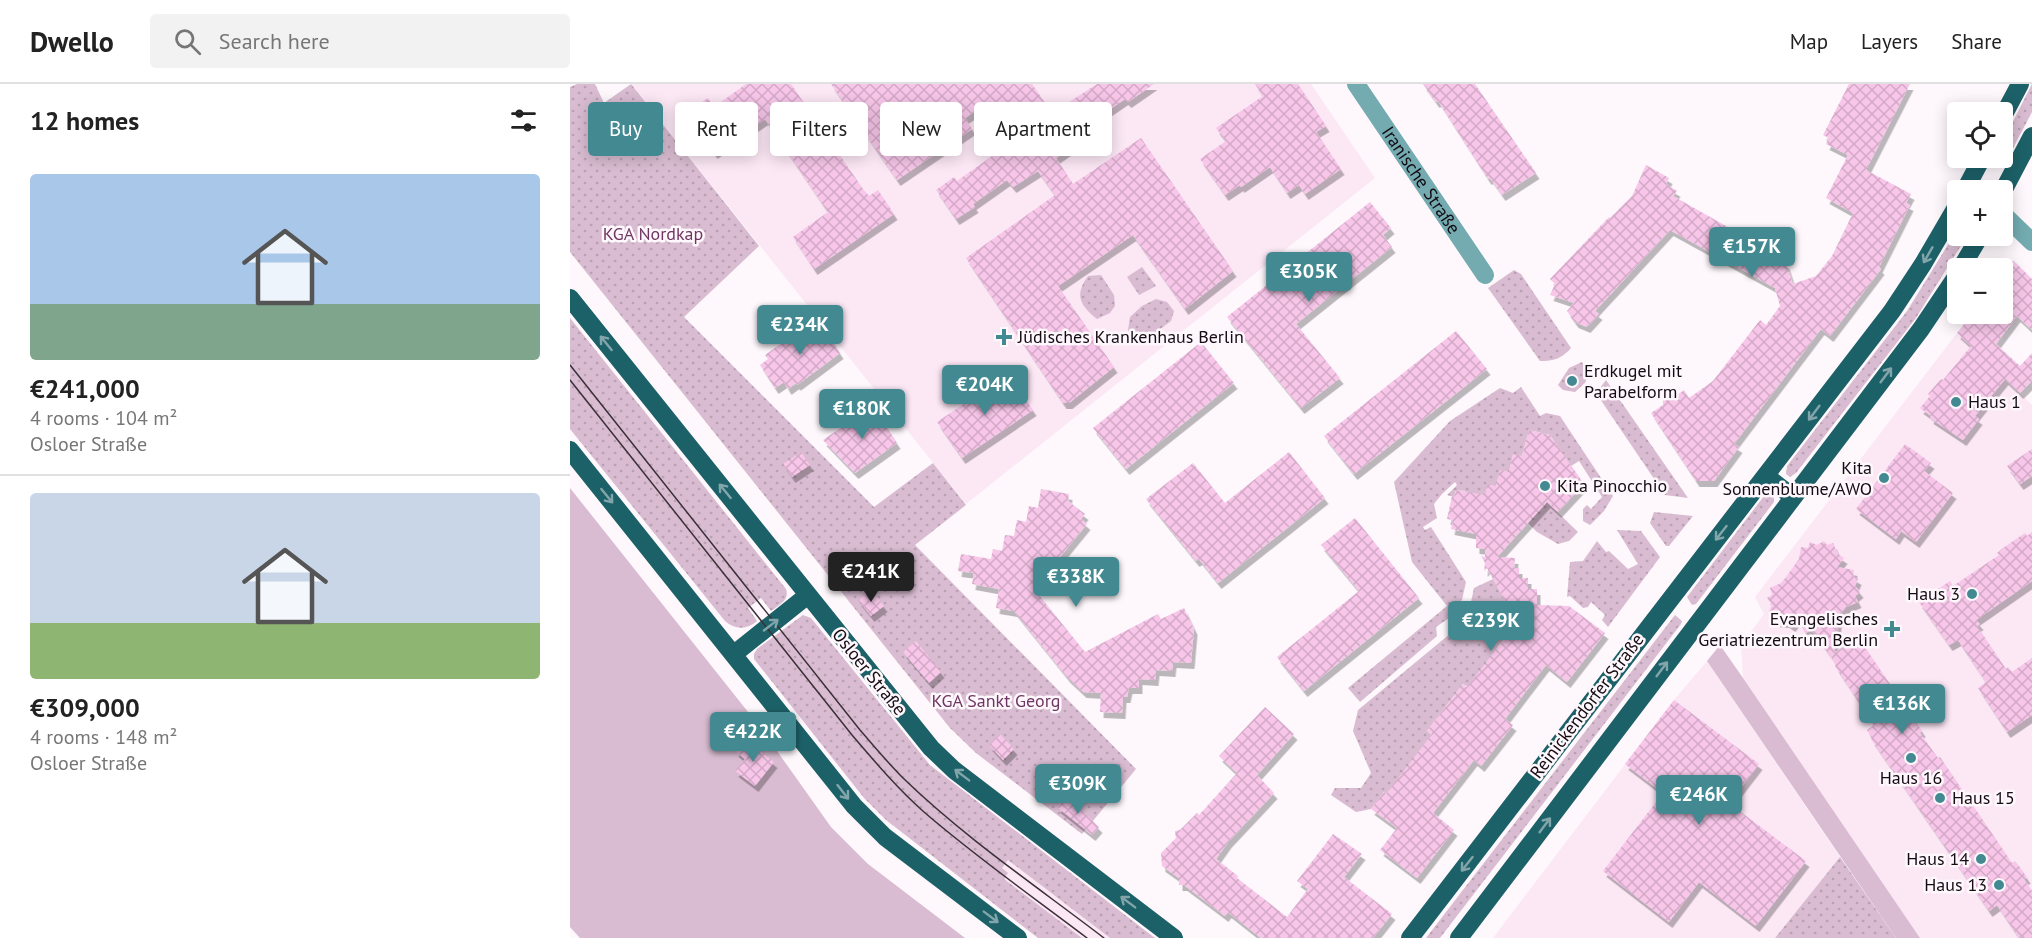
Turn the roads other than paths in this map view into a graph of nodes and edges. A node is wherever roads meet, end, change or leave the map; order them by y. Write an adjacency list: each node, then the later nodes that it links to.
1 (1356, 84): 9 (street, Iranische Straße)
2 (2020, 84): 3 (main road)
3 (2010, 102)
4 (2032, 136): 5 (main road)
5 (2009, 180)
6 (1947, 223): 13 (main road, Reinickendorfer Straße, one-way to 13)
7 (2013, 224): 8 (street)
8 (2032, 242)
9 (1485, 275)
10 (1947, 290): 14 (main road, Reinickendorfer Straße, one-way to 10)
11 (570, 298): 15 (main road, Osloer Straße, one-way to 11)
12 (570, 450): 16 (main road, one-way to 16)
13 (1766, 476): 14 (main road); 19 (main road, Reinickendorfer Straße, one-way to 19)
14 (1793, 496): 20 (main road, Reinickendorfer Straße, one-way to 14)
15 (808, 595): 16 (main road, one-way to 15); 18 (main road, Osloer Straße, one-way to 15)
16 (734, 654): 17 (main road, one-way to 17)
17 (1018, 938)
18 (1174, 938)
19 (1410, 938)
20 (1459, 938)

